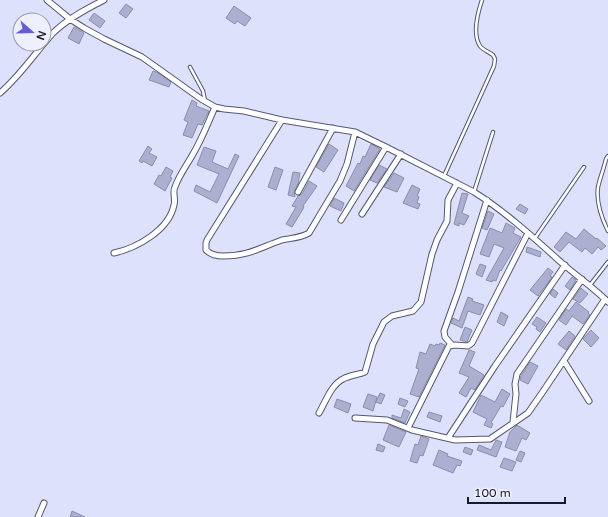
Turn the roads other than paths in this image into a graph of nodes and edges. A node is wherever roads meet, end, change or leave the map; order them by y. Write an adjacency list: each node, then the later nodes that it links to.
1 (47, 0): 4 (street)
2 (104, 0): 4 (street)
3 (482, 0): 17 (lane)
4 (70, 19): 6 (street); 7 (street)
5 (190, 67): 7 (lane)
6 (0, 93)
7 (205, 102): 8 (street)
8 (215, 107): 9 (street); 27 (street)
9 (282, 120): 10 (street); 11 (street)
10 (333, 128): 11 (street); 19 (street)
11 (355, 132): 13 (street)
12 (493, 132): 20 (lane)
13 (386, 147): 14 (street); 23 (street)
14 (401, 154): 17 (street); 22 (street)
15 (608, 156): 24 (lane)
16 (584, 167): 26 (lane)
17 (444, 176): 18 (street)
18 (457, 183): 20 (street); 36 (street)
19 (298, 192)
20 (474, 192): 21 (street)
21 (487, 200): 25 (street); 33 (street)
22 (362, 214)
23 (341, 220)
24 (608, 230)
25 (528, 233): 26 (street); 33 (street)
26 (535, 238): 29 (street)
27 (114, 253)
28 (608, 262): 31 (lane)
29 (564, 265): 30 (street); 40 (street)
30 (582, 279): 31 (street); 38 (street)
31 (590, 285): 32 (street)
32 (607, 300): 34 (street)
33 (452, 345): 39 (street)
34 (564, 361): 35 (street); 38 (street)
35 (589, 401)
36 (320, 413)
37 (355, 418): 39 (street)
38 (512, 422): 40 (street)
39 (408, 428): 40 (street)
40 (448, 438)
41 (44, 503): 42 (street)
42 (38, 517)

